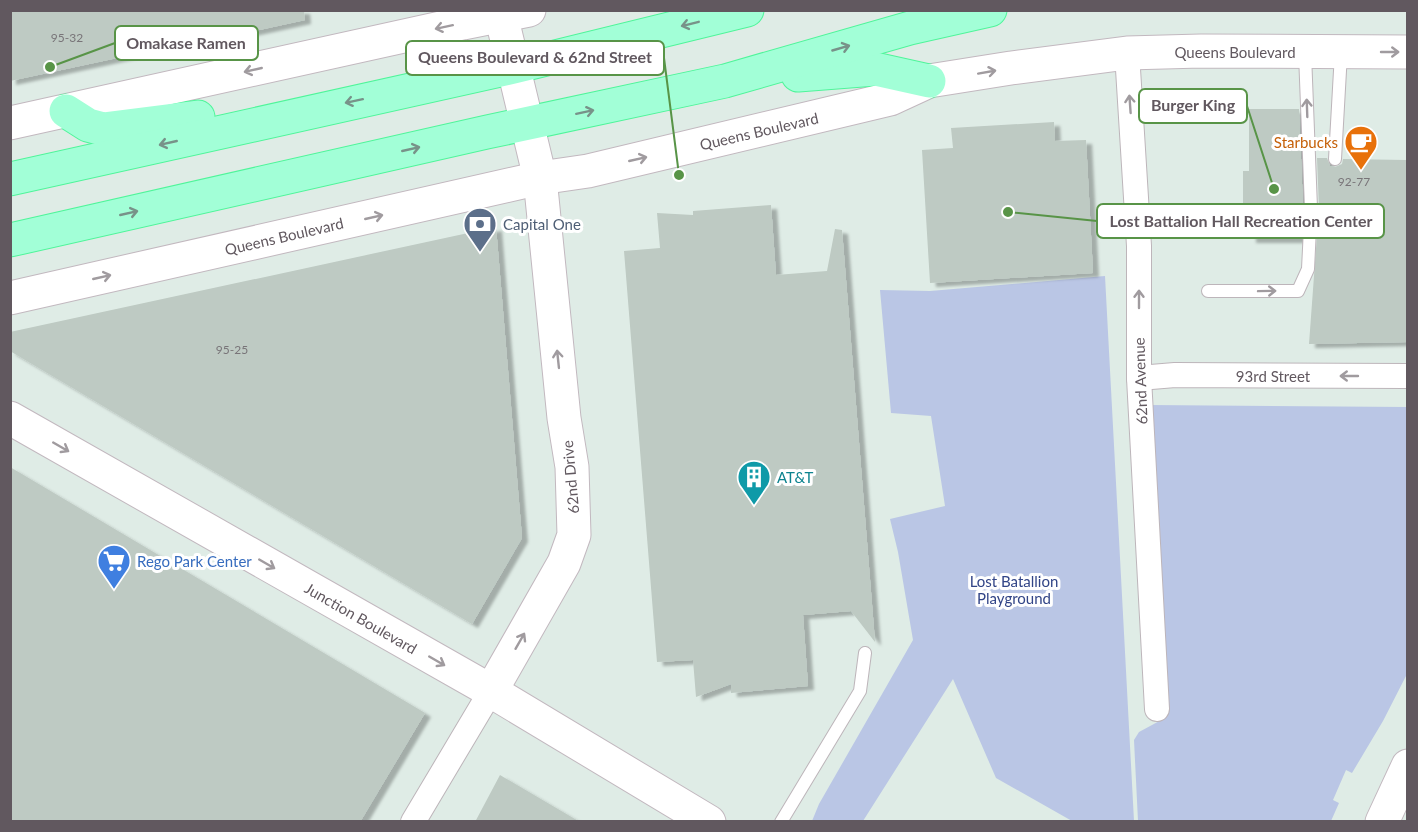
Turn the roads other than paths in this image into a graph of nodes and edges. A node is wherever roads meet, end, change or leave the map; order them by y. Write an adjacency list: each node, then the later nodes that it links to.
1 (747, 10): 8 (main road, one-way to 8)
2 (990, 10): 9 (main road, one-way to 2)
3 (510, 12): 8 (street, 62nd Drive); 11 (street, one-way to 11)
4 (1305, 51): 5 (street, Queens Boulevard); 7 (street, Queens Boulevard); 19 (lane, one-way to 4)
5 (1341, 52): 6 (street, Queens Boulevard, one-way to 6); 15 (lane)
6 (1407, 52)
7 (1127, 53): 10 (street, Queens Boulevard, one-way to 7); 22 (street, 62nd Avenue, one-way to 7)
8 (517, 80): 12 (main road, one-way to 12); 14 (street, 62nd Drive)
9 (725, 81): 10 (main road); 14 (main road, one-way to 9)
10 (929, 81): 16 (street, Queens Boulevard, one-way to 10)
11 (66, 111): 12 (main road); 13 (street)
12 (308, 112): 17 (main road, one-way to 17)
13 (10, 123)
14 (528, 125): 16 (street, 62nd Drive); 18 (main road, one-way to 14)
15 (1335, 159)
16 (540, 178): 20 (street, Queens Boulevard, one-way to 16); 25 (street, 62nd Drive, one-way to 16)
17 (10, 179)
18 (10, 240)
19 (1208, 291)
20 (10, 298)
21 (1407, 376): 22 (street, 93rd Street, one-way to 22)
22 (1139, 378): 26 (street, 62nd Avenue)
23 (10, 418): 25 (street, Junction Boulevard, one-way to 25)
24 (865, 652): 30 (lane)
25 (491, 691): 28 (street, 62nd Drive); 29 (street, Junction Boulevard)
26 (1157, 709)
27 (1407, 765): 31 (street)
28 (413, 822)
29 (709, 822)
30 (782, 822)
31 (1382, 822)

